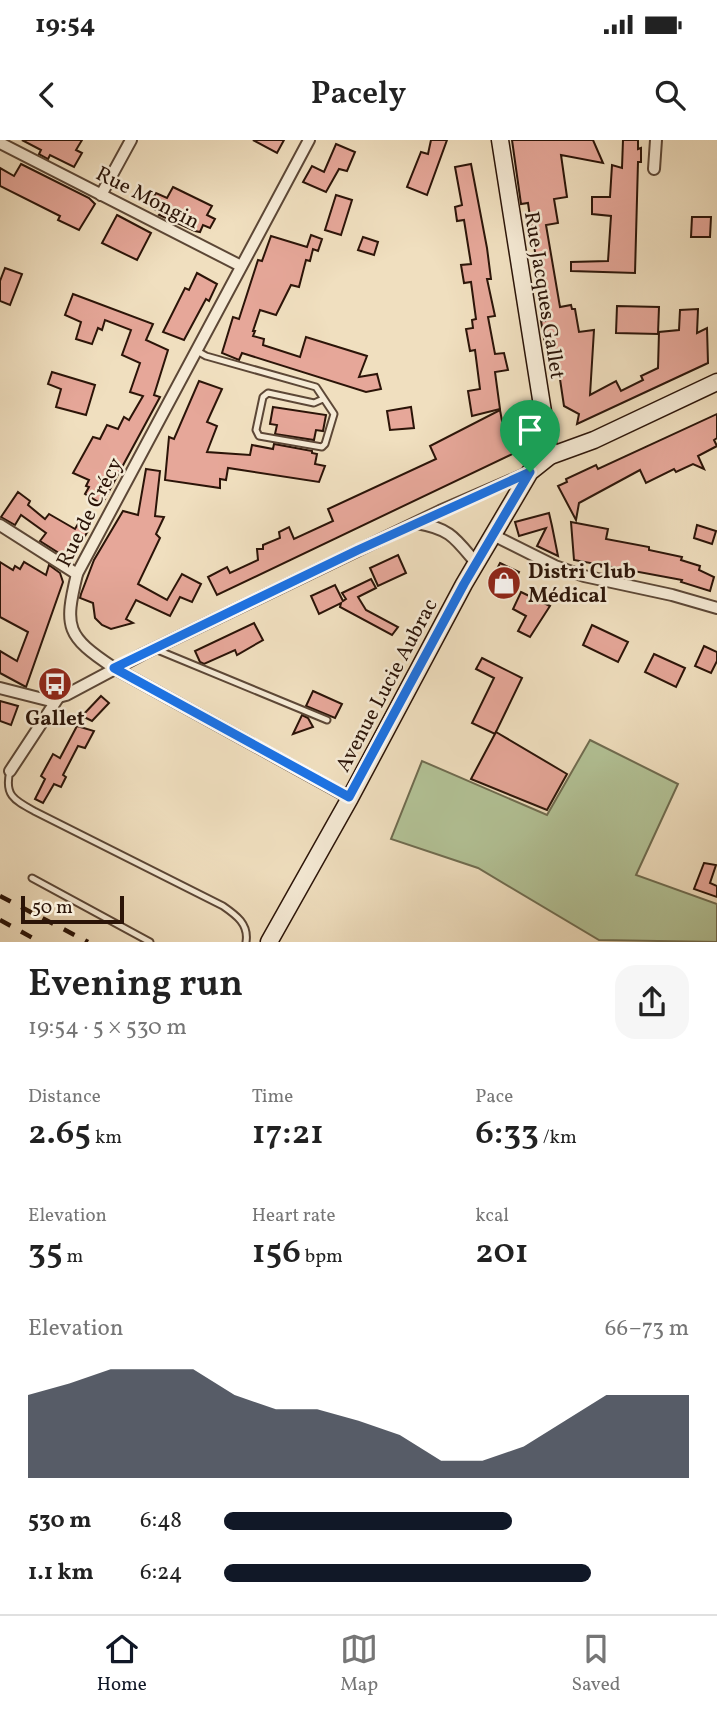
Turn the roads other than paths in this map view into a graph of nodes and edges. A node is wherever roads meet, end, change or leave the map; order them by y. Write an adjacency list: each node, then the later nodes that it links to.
1 (131, 140): 7 (street)
2 (309, 140): 8 (street, Rue de Crécy)
3 (500, 140): 12 (main road, Rue Jacques Gallet)
4 (656, 140): 6 (street)
5 (0, 144): 7 (street, Rue Mongin)
6 (654, 169)
7 (101, 195): 8 (street, Rue Mongin)
8 (242, 266): 9 (street, Rue de Crécy)
9 (196, 350): 11 (lane); 18 (street, Rue de Crécy)
10 (717, 382): 12 (main road, Avenue Lucie Aubrac)
11 (323, 399): 11 (lane)
12 (550, 456): 13 (main road, Avenue Lucie Aubrac)
13 (530, 472): 14 (street); 16 (main road, Avenue Lucie Aubrac)
14 (417, 523): 17 (street); 20 (street)
15 (0, 525): 18 (street)
16 (493, 535): 17 (main road, Avenue Lucie Aubrac); 19 (street)
17 (476, 563): 26 (main road, Avenue Lucie Aubrac)
18 (77, 573): 21 (street, Rue de Crécy)
19 (717, 608)
20 (153, 649): 21 (street); 24 (lane)
21 (114, 668): 23 (street); 26 (street, Rue de Crécy)
22 (0, 688): 23 (street)
23 (58, 698): 25 (street)
24 (327, 720)
25 (10, 771): 29 (lane)
26 (349, 797): 30 (main road, Avenue Lucie Aubrac)
27 (32, 878): 28 (lane)
28 (150, 942)
29 (246, 942)
30 (269, 942)

